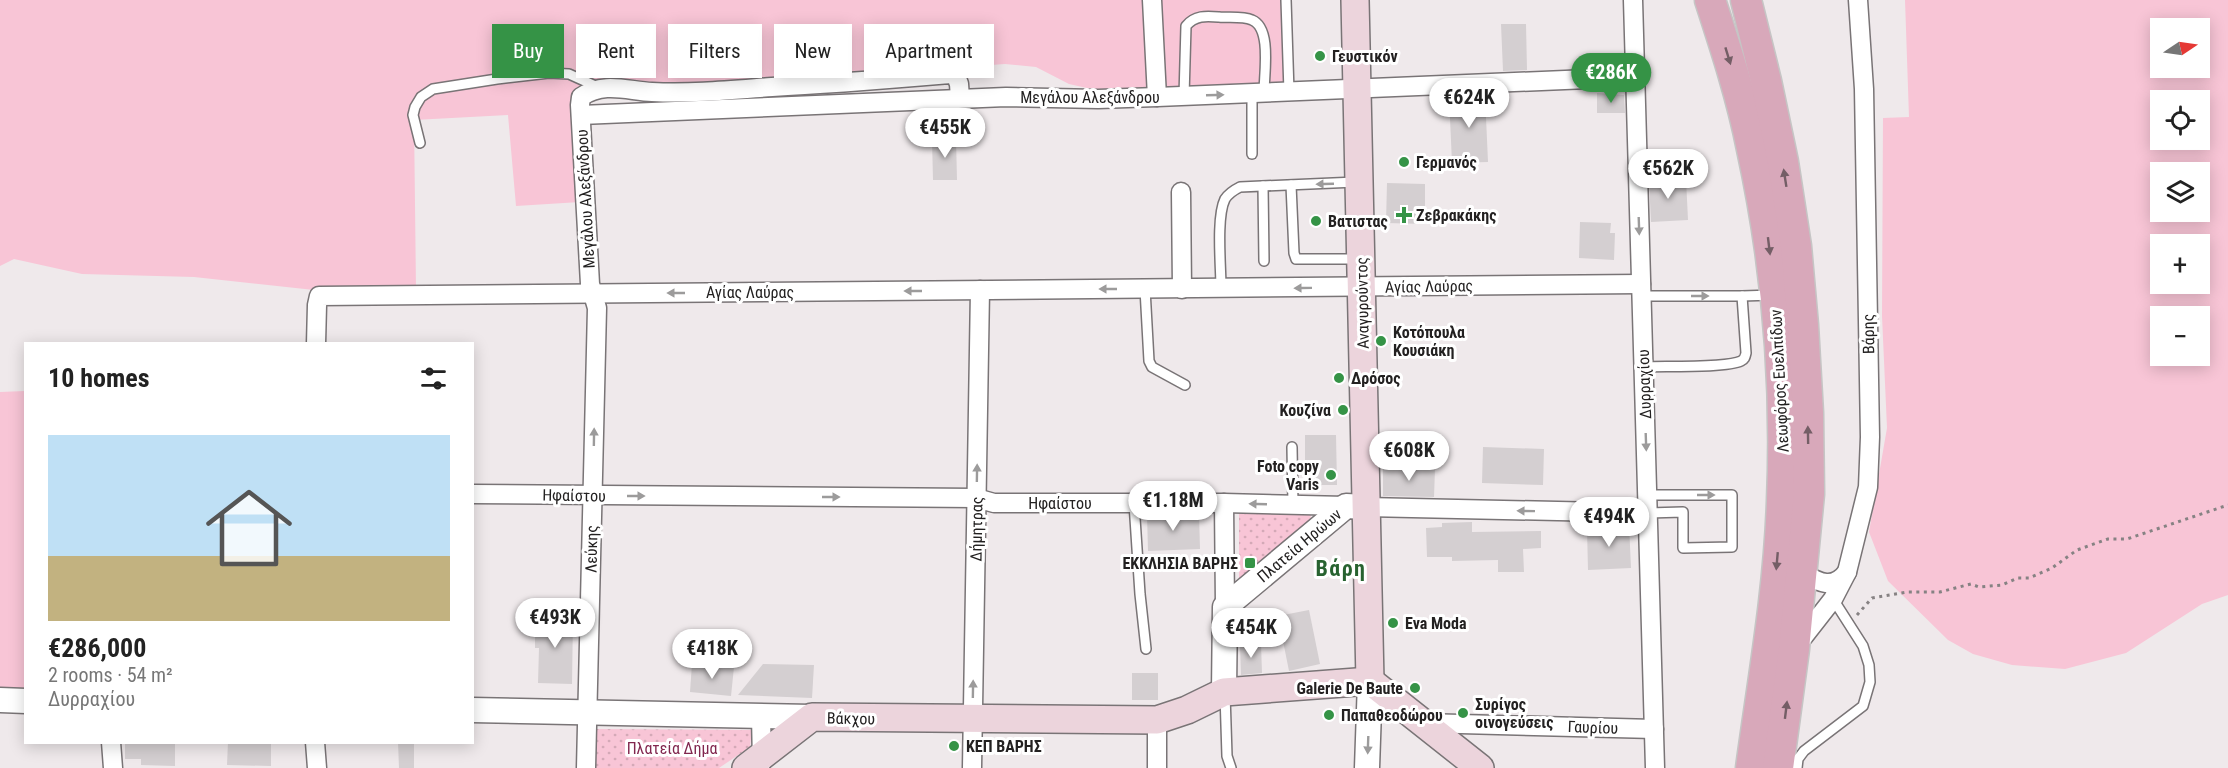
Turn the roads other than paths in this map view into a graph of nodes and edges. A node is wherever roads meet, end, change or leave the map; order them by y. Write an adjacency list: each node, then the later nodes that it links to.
1 (1152, 0): 15 (street)
2 (1286, 0): 11 (lane)
3 (1355, 0): 10 (main road, Αναγυρούντος)
4 (1633, 0): 8 (street, Δυρραχίου)
5 (1710, 0): 32 (main road, Λεωφόρος Ευελπίδων, one-way to 32)
6 (1746, 0): 47 (main road, Λεωφόρος Ευελπίδων, one-way to 6)
7 (1858, 0): 46 (street, Βάρης)
8 (1635, 78): 10 (street, Μεγάλου Αλεξάνδρου); 30 (street, Δυρραχίου, one-way to 30)
9 (600, 88): 14 (street); 16 (street); 17 (lane)
10 (1357, 89): 11 (street, Μεγάλου Αλεξάνδρου); 19 (main road, Αναγυρούντος)
11 (1289, 92): 12 (street, Μεγάλου Αλεξάνδρου)
12 (1258, 93): 13 (street, Μεγάλου Αλεξάνδρου, one-way to 12); 13 (lane); 18 (lane)
13 (1184, 96): 15 (street, Μεγάλου Αλεξάνδρου)
14 (960, 98): 15 (street, Μεγάλου Αλεξάνδρου); 16 (street, Μεγάλου Αλεξάνδρου)
15 (1156, 98)
16 (580, 114): 31 (street, Μεγάλου Αλεξάνδρου)
17 (420, 143)
18 (1252, 154)
19 (1359, 182): 20 (lane, one-way to 20); 23 (main road, Αναγυρούντος)
20 (1291, 185): 21 (lane); 23 (lane)
21 (1263, 186): 24 (lane); 26 (lane)
22 (1181, 192): 28 (street)
23 (1361, 258): 25 (main road, Αναγυρούντος)
24 (1264, 261)
25 (1361, 287): 26 (street, Αγίας Λαύρας, one-way to 26); 30 (street, Αγίας Λαύρας); 45 (main road, Αναγυρούντος)
26 (1221, 288): 28 (street, Αγίας Λαύρας)
27 (1145, 289): 28 (street, Αγίας Λαύρας); 29 (street, Αγίας Λαύρας, one-way to 29); 36 (lane)
28 (1182, 289)
29 (980, 290): 31 (street, Αγίας Λαύρας, one-way to 31); 40 (street, Δήμητρας, one-way to 29)
30 (1641, 290): 33 (lane, one-way to 33); 35 (street, Δυρραχίου)
31 (593, 294): 34 (street, Αγίας Λαύρας); 39 (street, Λεύκης, one-way to 31)
32 (1775, 295): 33 (lane); 76 (main road, Λεωφόρος Ευελπίδων, one-way to 76)
33 (1742, 296): 35 (lane)
34 (316, 342)
35 (1644, 367): 43 (street, Δυρραχίου, one-way to 43)
36 (1185, 385)
37 (1292, 447): 44 (lane)
38 (474, 494): 39 (street, Ηφαίστου)
39 (592, 496): 40 (street, Ηφαίστου, one-way to 40); 57 (street, Λεύκης)
40 (976, 498): 41 (street, Ηφαίστου); 60 (street, Δήμητρας, one-way to 40)
41 (1134, 503): 42 (street, Ηφαίστου); 50 (lane)
42 (1224, 503): 44 (street, Ηφαίστου, one-way to 42); 49 (street)
43 (1647, 504): 43 (lane, one-way to 43); 45 (street, Ηφαίστου, one-way to 45); 63 (street, Δυρραχίου)
44 (1293, 505): 45 (street, Ηφαίστου)
45 (1356, 507): 49 (street, Πλατεία Ηρώων); 52 (main road, Αναγυρούντος)
46 (1847, 572): 47 (street); 48 (street, Βάρης)
47 (1802, 573): 51 (main road, Λεωφόρος Ευελπίδων)
48 (1833, 599): 51 (street, Βάρης); 78 (lane)
49 (1225, 608): 53 (street)
50 (1146, 649)
51 (1794, 649): 77 (main road, Λεωφόρος Ευελπίδων, one-way to 51)
52 (1370, 681): 53 (main road); 62 (main road); 73 (street, one-way to 73)
53 (1224, 692): 61 (main road, Βάκχου); 72 (lane)
54 (0, 700): 55 (street)
55 (24, 700)
56 (474, 710): 57 (street, Βάκχου)
57 (588, 712): 58 (street, Βάκχου); 69 (street, Λεύκης)
58 (761, 716): 59 (street, Βάκχου); 66 (street)
59 (812, 717): 60 (main road, Βάκχου); 66 (main road)
60 (972, 720): 61 (main road, Βάκχου); 70 (street, Δήμητρας)
61 (1157, 720): 71 (street)
62 (1423, 723): 63 (street, Γαυρίου); 74 (main road)
63 (1654, 729): 75 (street, Δυρραχίου)
64 (111, 744): 67 (street)
65 (315, 744): 68 (street)
66 (756, 764)
67 (113, 768)
68 (317, 768)
69 (586, 768)
70 (972, 768)
71 (1156, 768)
72 (1231, 768)
73 (1367, 768)
74 (1480, 768)
75 (1655, 768)
76 (1751, 768)
77 (1778, 768)
78 (1797, 768)

